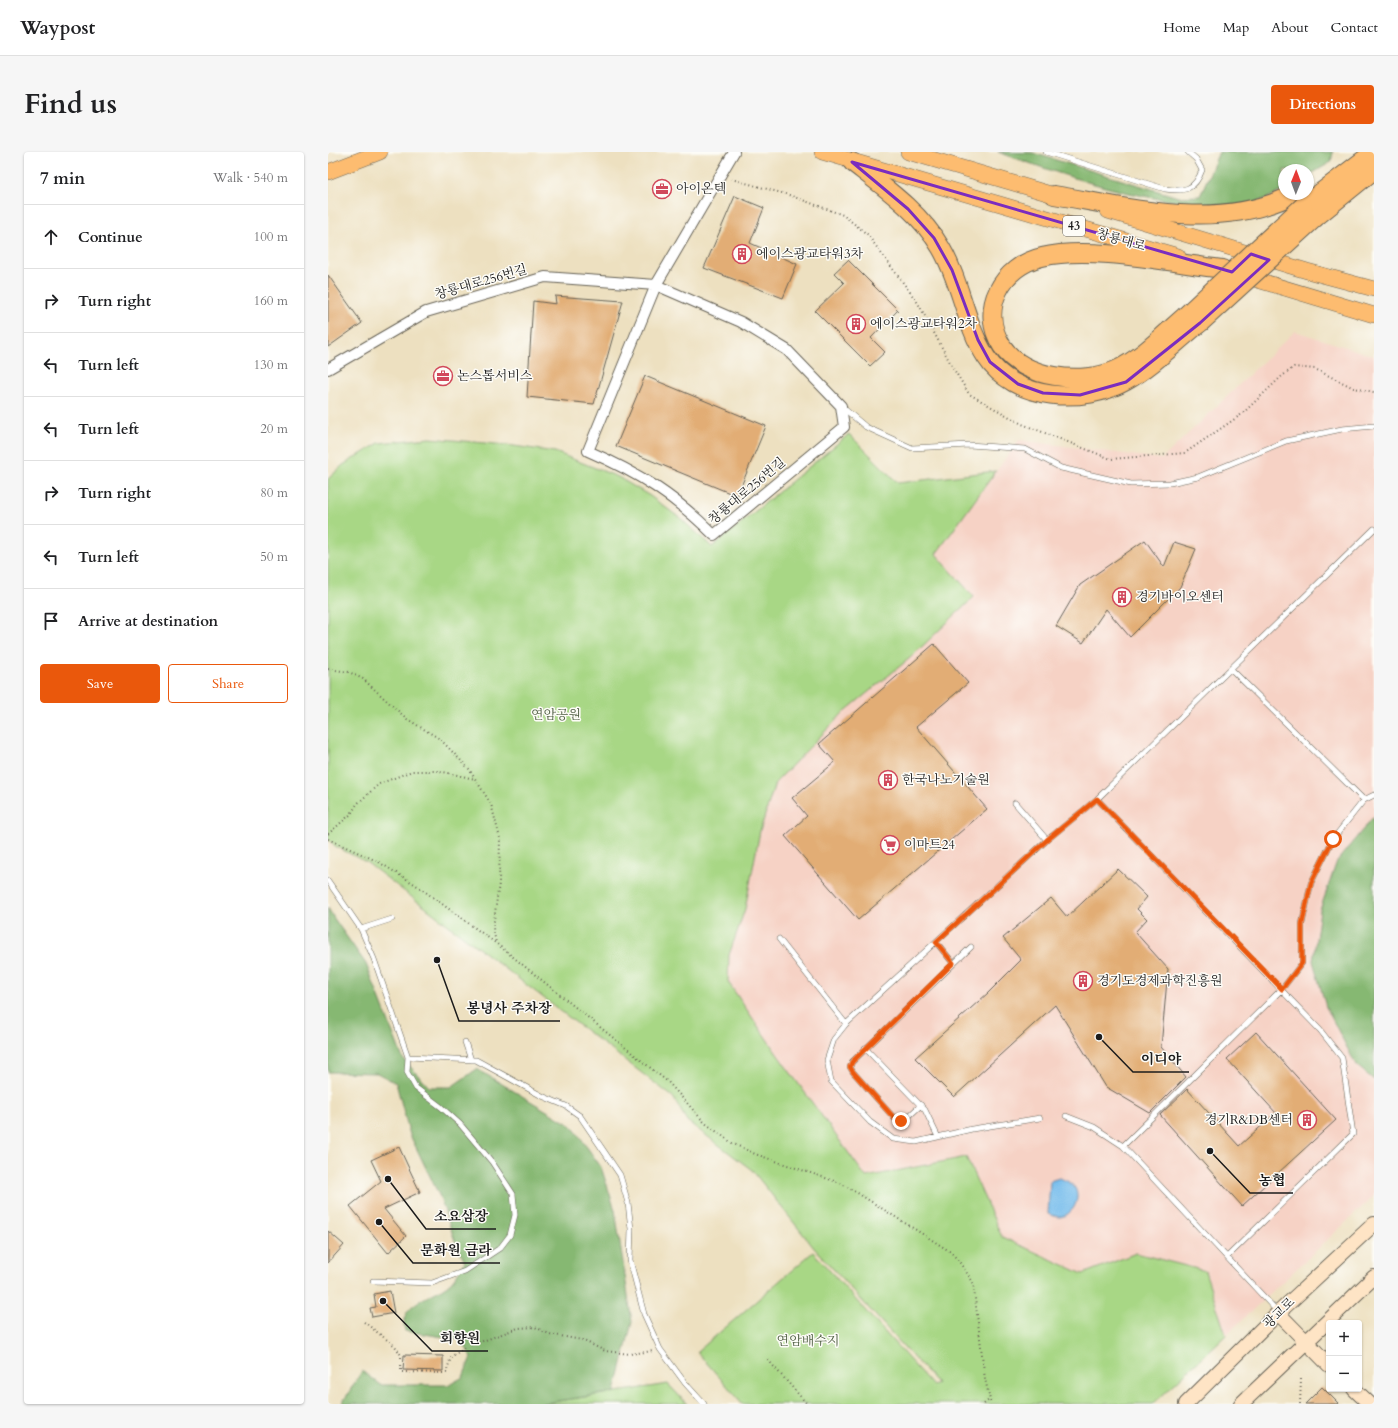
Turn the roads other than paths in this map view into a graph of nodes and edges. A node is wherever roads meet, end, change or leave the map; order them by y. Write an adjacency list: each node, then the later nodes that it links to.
1 (380, 152): 11 (main road)
2 (734, 152): 16 (street)
3 (822, 152): 9 (main road, 창룡대로 / 43)
4 (908, 152): 13 (main road, 창룡대로 / 43)
5 (1046, 152): 6 (lane)
6 (1188, 152)
7 (1364, 152): 12 (highway)
8 (1374, 152): 14 (highway)
9 (852, 162): 15 (main road, 창룡대로 / 43); 19 (highway)
10 (1374, 170): 14 (highway)
11 (328, 172)
12 (1314, 182)
13 (1054, 195): 14 (highway); 17 (main road, 창룡대로 / 43)
14 (1304, 206): 19 (highway, bridge)
15 (1223, 269): 18 (main road, 창룡대로 / 43); 19 (highway)
16 (656, 285): 20 (street, 창룡대로256번길); 21 (street, 창룡대로256번길); 21 (street, 창룡대로256번길)
17 (1374, 289)
18 (1374, 315)
19 (1193, 319)
20 (328, 369)
21 (841, 406): 22 (lane)
22 (1374, 426)
23 (1374, 530): 24 (lane)
24 (1230, 669): 26 (lane); 27 (lane)
25 (1374, 795): 27 (lane)
26 (1097, 799): 29 (lane); 37 (lane)
27 (1364, 800): 37 (lane)
28 (1015, 803): 29 (lane)
29 (1047, 840): 34 (lane)
30 (328, 881): 32 (lane)
31 (392, 919): 32 (lane)
32 (361, 929): 41 (lane)
33 (779, 939): 38 (lane)
34 (936, 942): 36 (lane); 38 (lane)
35 (971, 947): 36 (lane)
36 (953, 963): 40 (lane)
37 (1282, 989): 47 (lane); 49 (lane)
38 (846, 1024): 46 (lane)
39 (465, 1042): 42 (lane)
40 (865, 1048): 43 (lane); 43 (lane)
41 (408, 1057): 42 (lane); 51 (lane)
42 (471, 1060): 56 (lane)
43 (921, 1105): 46 (lane)
44 (1066, 1116): 47 (lane)
45 (1040, 1118): 46 (lane)
46 (938, 1137)
47 (1123, 1146): 49 (lane)
48 (1374, 1224): 52 (main road, 광교로)
49 (1227, 1257): 52 (lane)
50 (1374, 1277): 53 (main road)
51 (373, 1281)
52 (1278, 1313): 53 (main road); 57 (main road, 광교로)
53 (1306, 1341): 54 (main road); 58 (main road)
54 (1326, 1363)
55 (1357, 1392): 59 (main road)
56 (704, 1404)
57 (1186, 1404)
58 (1241, 1404)
59 (1370, 1404)

